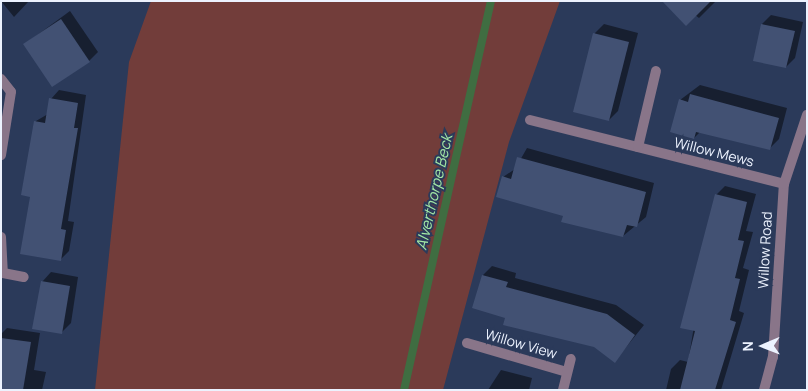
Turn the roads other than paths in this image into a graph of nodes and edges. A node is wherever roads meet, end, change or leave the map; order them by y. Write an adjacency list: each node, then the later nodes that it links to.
1 (656, 71): 5 (street)
2 (1, 79): 6 (street)
3 (807, 115): 7 (street, Willow Road)
4 (530, 120): 5 (street, Willow Mews)
5 (638, 147): 7 (street, Willow Mews)
6 (1, 155)
7 (784, 184): 14 (street, Willow Road)
8 (1, 237): 9 (street)
9 (24, 277)
10 (467, 343): 12 (street, Willow View)
11 (571, 359): 12 (street, Willow View)
12 (567, 372): 13 (street, Willow View)
13 (563, 390)
14 (764, 390)

